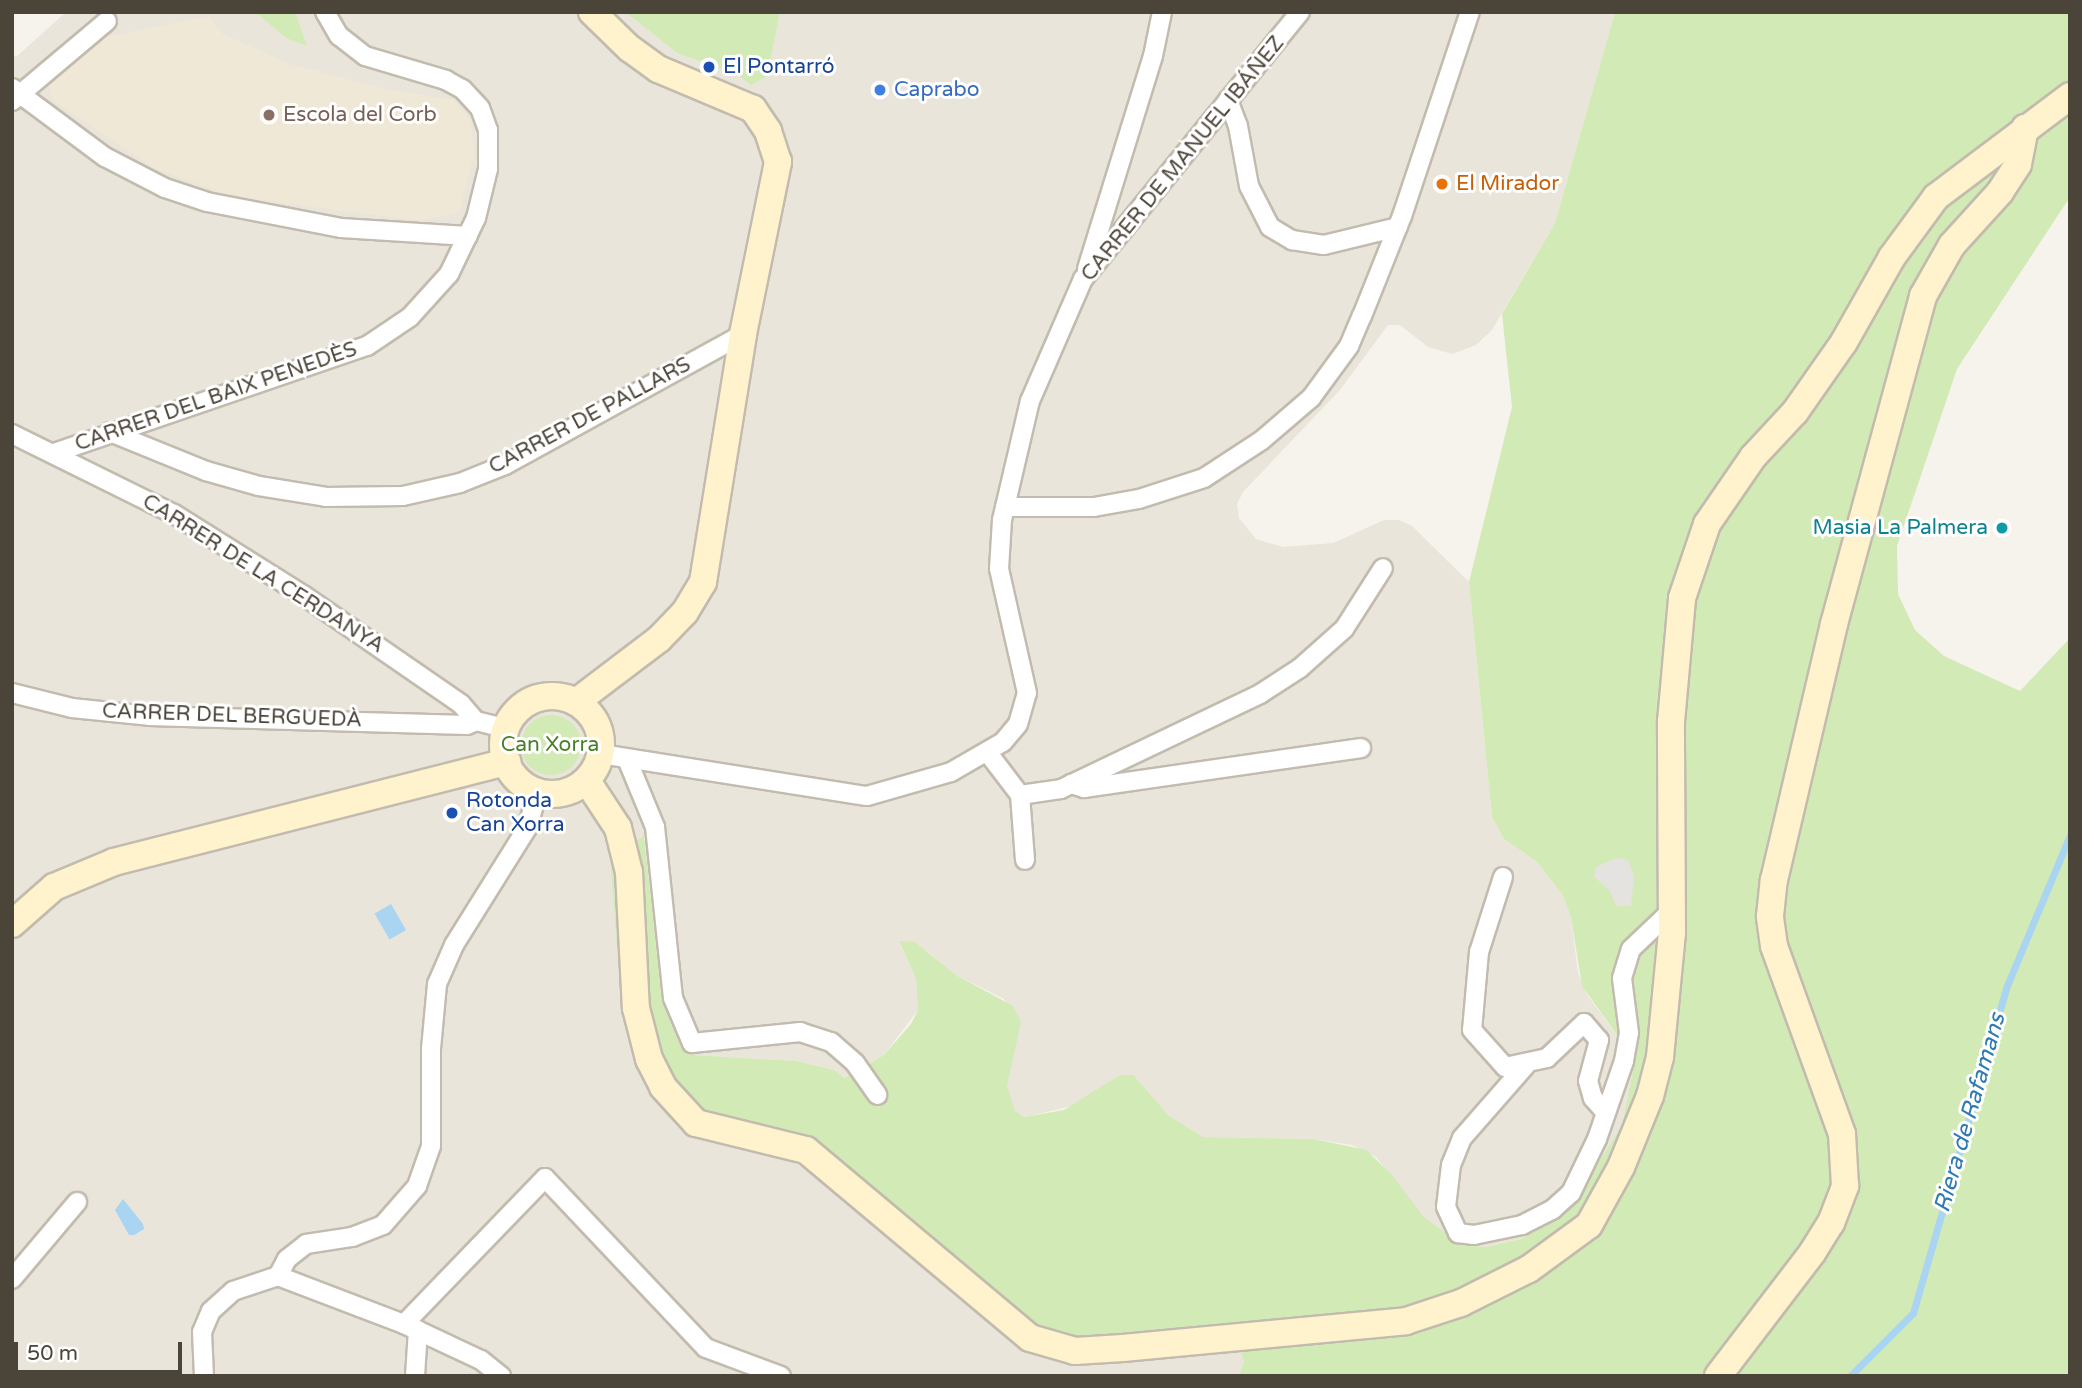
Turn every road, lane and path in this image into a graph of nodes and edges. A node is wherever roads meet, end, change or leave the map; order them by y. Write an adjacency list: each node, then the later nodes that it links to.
1 (326, 12): 12 (street, CARRER DEL BAIX PENEDÈS)
2 (592, 12): 14 (street)
3 (1162, 12): 13 (street)
4 (1300, 12): 9 (street, CARRER DE MANUEL IBÁÑEZ)
5 (1470, 12): 11 (street)
6 (107, 20): 7 (street)
7 (15, 95): 12 (street)
8 (2070, 96): 10 (street)
9 (1228, 100): 11 (street); 13 (street, CARRER DE MANUEL IBÁÑEZ)
10 (2025, 128): 38 (street); 51 (street)
11 (1398, 227): 18 (street)
12 (468, 236): 15 (street, CARRER DEL BAIX PENEDÈS)
13 (1083, 279): 18 (street, CARRER DE MANUEL IBÁÑEZ)
14 (743, 334): 15 (street, CARRER DE PALLARS); 21 (street)
15 (110, 432): 17 (street, CARRER DEL BAIX PENEDÈS)
16 (12, 433): 17 (street, CARRER DE LA CERDANYA)
17 (54, 453): 22 (street, CARRER DE LA CERDANYA)
18 (1005, 507): 27 (street, CARRER DE MANUEL IBÁÑEZ)
19 (1383, 568): 32 (street)
20 (12, 693): 24 (street, CARRER DEL BERGUEDÀ)
21 (576, 702): 25 (street); 28 (street)
22 (461, 704): 23 (street, CARRER DE LA CERDANYA); 24 (street)
23 (476, 721): 24 (street, CARRER DEL BERGUEDÀ); 25 (street)
24 (453, 723)
25 (504, 728): 30 (street)
26 (1361, 748): 32 (street)
27 (988, 753): 29 (street, CARRER DE MANUEL IBÁÑEZ); 34 (street)
28 (601, 754): 29 (street, CARRER DE MANUEL IBÁÑEZ); 31 (street)
29 (627, 759): 41 (street)
30 (507, 762): 33 (street); 37 (street)
31 (587, 781): 33 (street); 38 (street)
32 (1071, 784): 34 (street)
33 (538, 790): 44 (street)
34 (1020, 795): 35 (street)
35 (1025, 860)
36 (1503, 877): 40 (street)
37 (24, 904): 39 (street)
38 (1672, 910): 42 (street)
39 (12, 924)
40 (1526, 1065): 42 (street); 42 (street)
41 (877, 1095)
42 (1605, 1112)
43 (77, 1202): 45 (street)
44 (278, 1276): 46 (street); 47 (street)
45 (12, 1279)
46 (411, 1327): 48 (street); 49 (street); 50 (street)
47 (204, 1376)
48 (415, 1376)
49 (501, 1376)
50 (781, 1376)
51 (1718, 1376)

